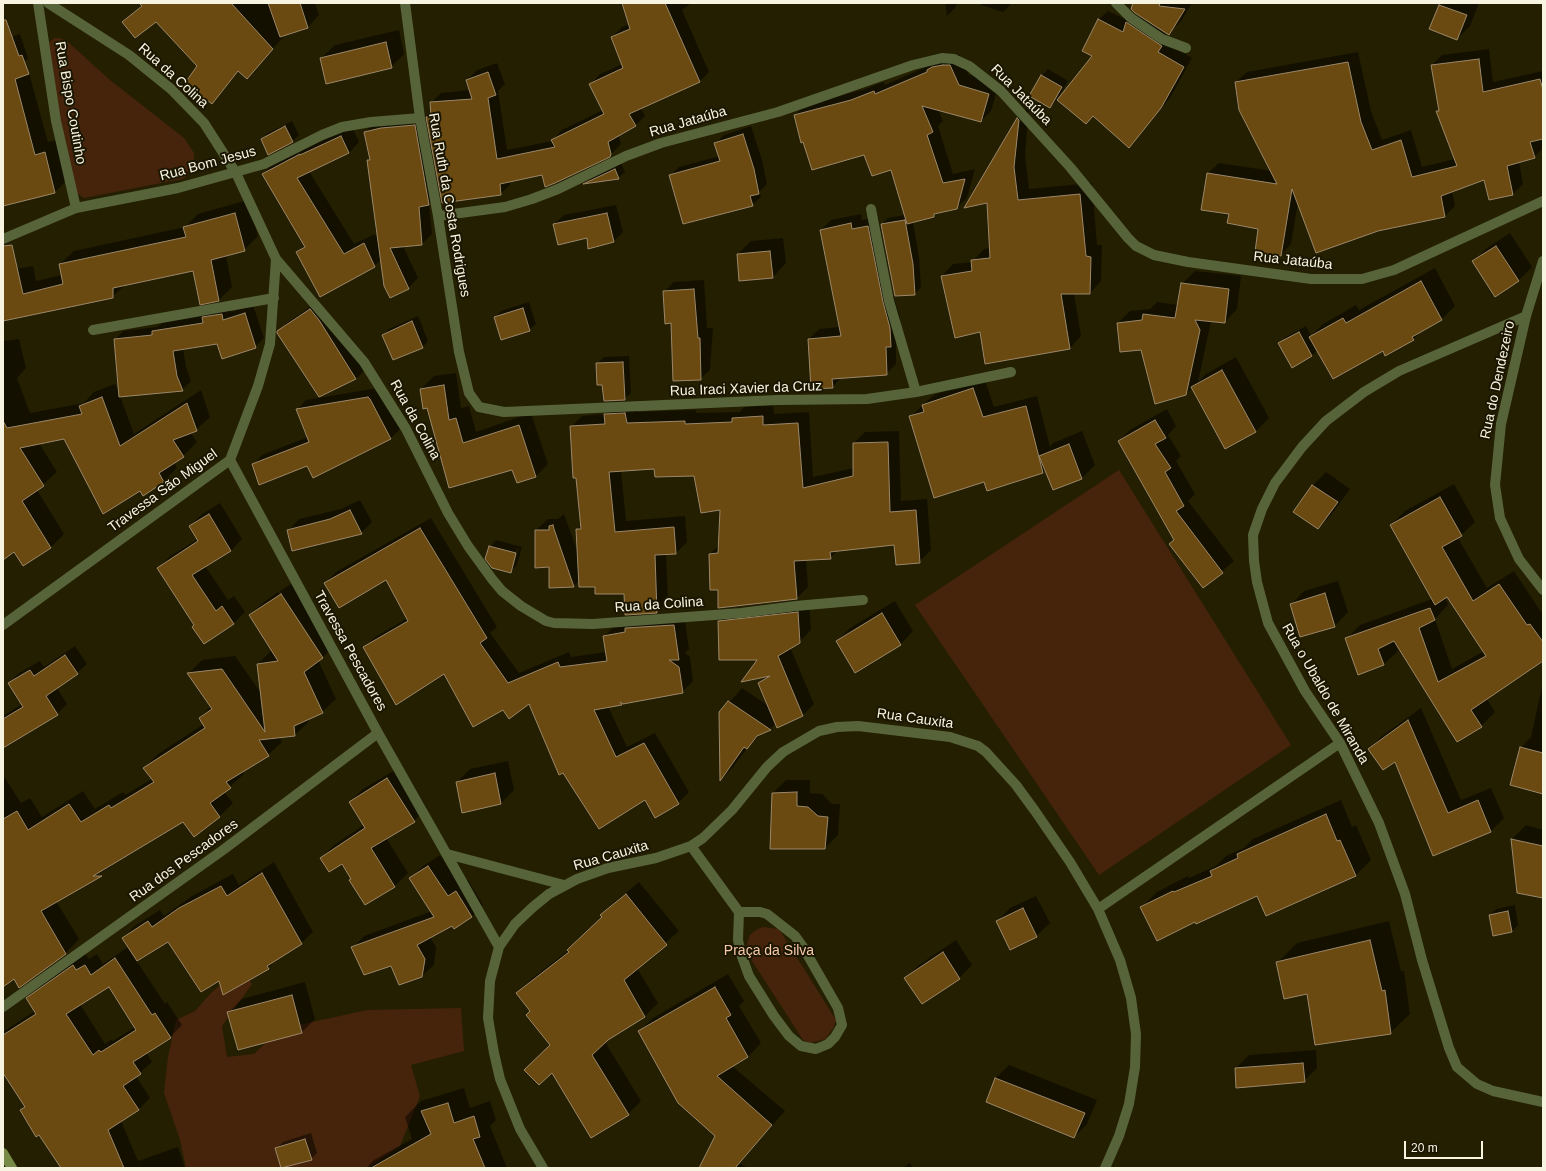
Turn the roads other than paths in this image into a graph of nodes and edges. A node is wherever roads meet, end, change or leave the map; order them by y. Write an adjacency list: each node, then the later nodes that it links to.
1 (38, 3): 9 (street, Rua Bispo Coutinho)
2 (48, 3): 7 (street, Rua da Colina)
3 (406, 3): 6 (street, Rua Ruth da Costa Rodrigues)
4 (1116, 3): 5 (street)
5 (1186, 48)
6 (420, 118): 7 (street, Rua Bom Jesus); 11 (street, Rua Ruth da Costa Rodrigues)
7 (236, 173): 9 (street, Rua Bom Jesus); 13 (street, Rua da Colina)
8 (1543, 201): 11 (street, Rua Jataúba)
9 (76, 208): 12 (street, Rua Bom Jesus)
10 (871, 209): 19 (street)
11 (438, 216): 20 (street, Rua Ruth da Costa Rodrigues)
12 (3, 239)
13 (276, 259): 15 (street, Travessa São Miguel); 23 (street, Rua da Colina)
14 (1543, 261): 16 (street, Rua do Dendezeiro)
15 (274, 298): 17 (street); 21 (street, Travessa São Miguel)
16 (1526, 316): 22 (street, Rua do Dendezeiro); 26 (street, Rua o Ubaldo de Miranda)
17 (93, 330)
18 (1011, 372): 19 (street, Rua Iraci Xavier da Cruz)
19 (916, 392): 20 (street, Rua Iraci Xavier da Cruz)
20 (479, 407)
21 (230, 460): 24 (street, Travessa São Miguel); 25 (street, Travessa Pescadores)
22 (1543, 590)
23 (863, 600)
24 (3, 625)
25 (378, 733): 28 (street, Travessa Pescadores); 33 (street, Rua dos Pescadores)
26 (1340, 743): 30 (street); 34 (street, Rua o Ubaldo de Miranda)
27 (691, 846): 29 (street, Rua Cauxita); 30 (street, Rua Cauxita); 31 (street)
28 (447, 854): 29 (street); 32 (street, Travessa Pescadores)
29 (564, 885): 32 (street, Rua Cauxita)
30 (1098, 909): 38 (street, Rua Cauxita)
31 (739, 912): 31 (street)
32 (498, 947): 37 (street)
33 (3, 1007)
34 (1543, 1102)
35 (3, 1153): 36 (main road)
36 (12, 1168)
37 (543, 1168)
38 (1105, 1168)

